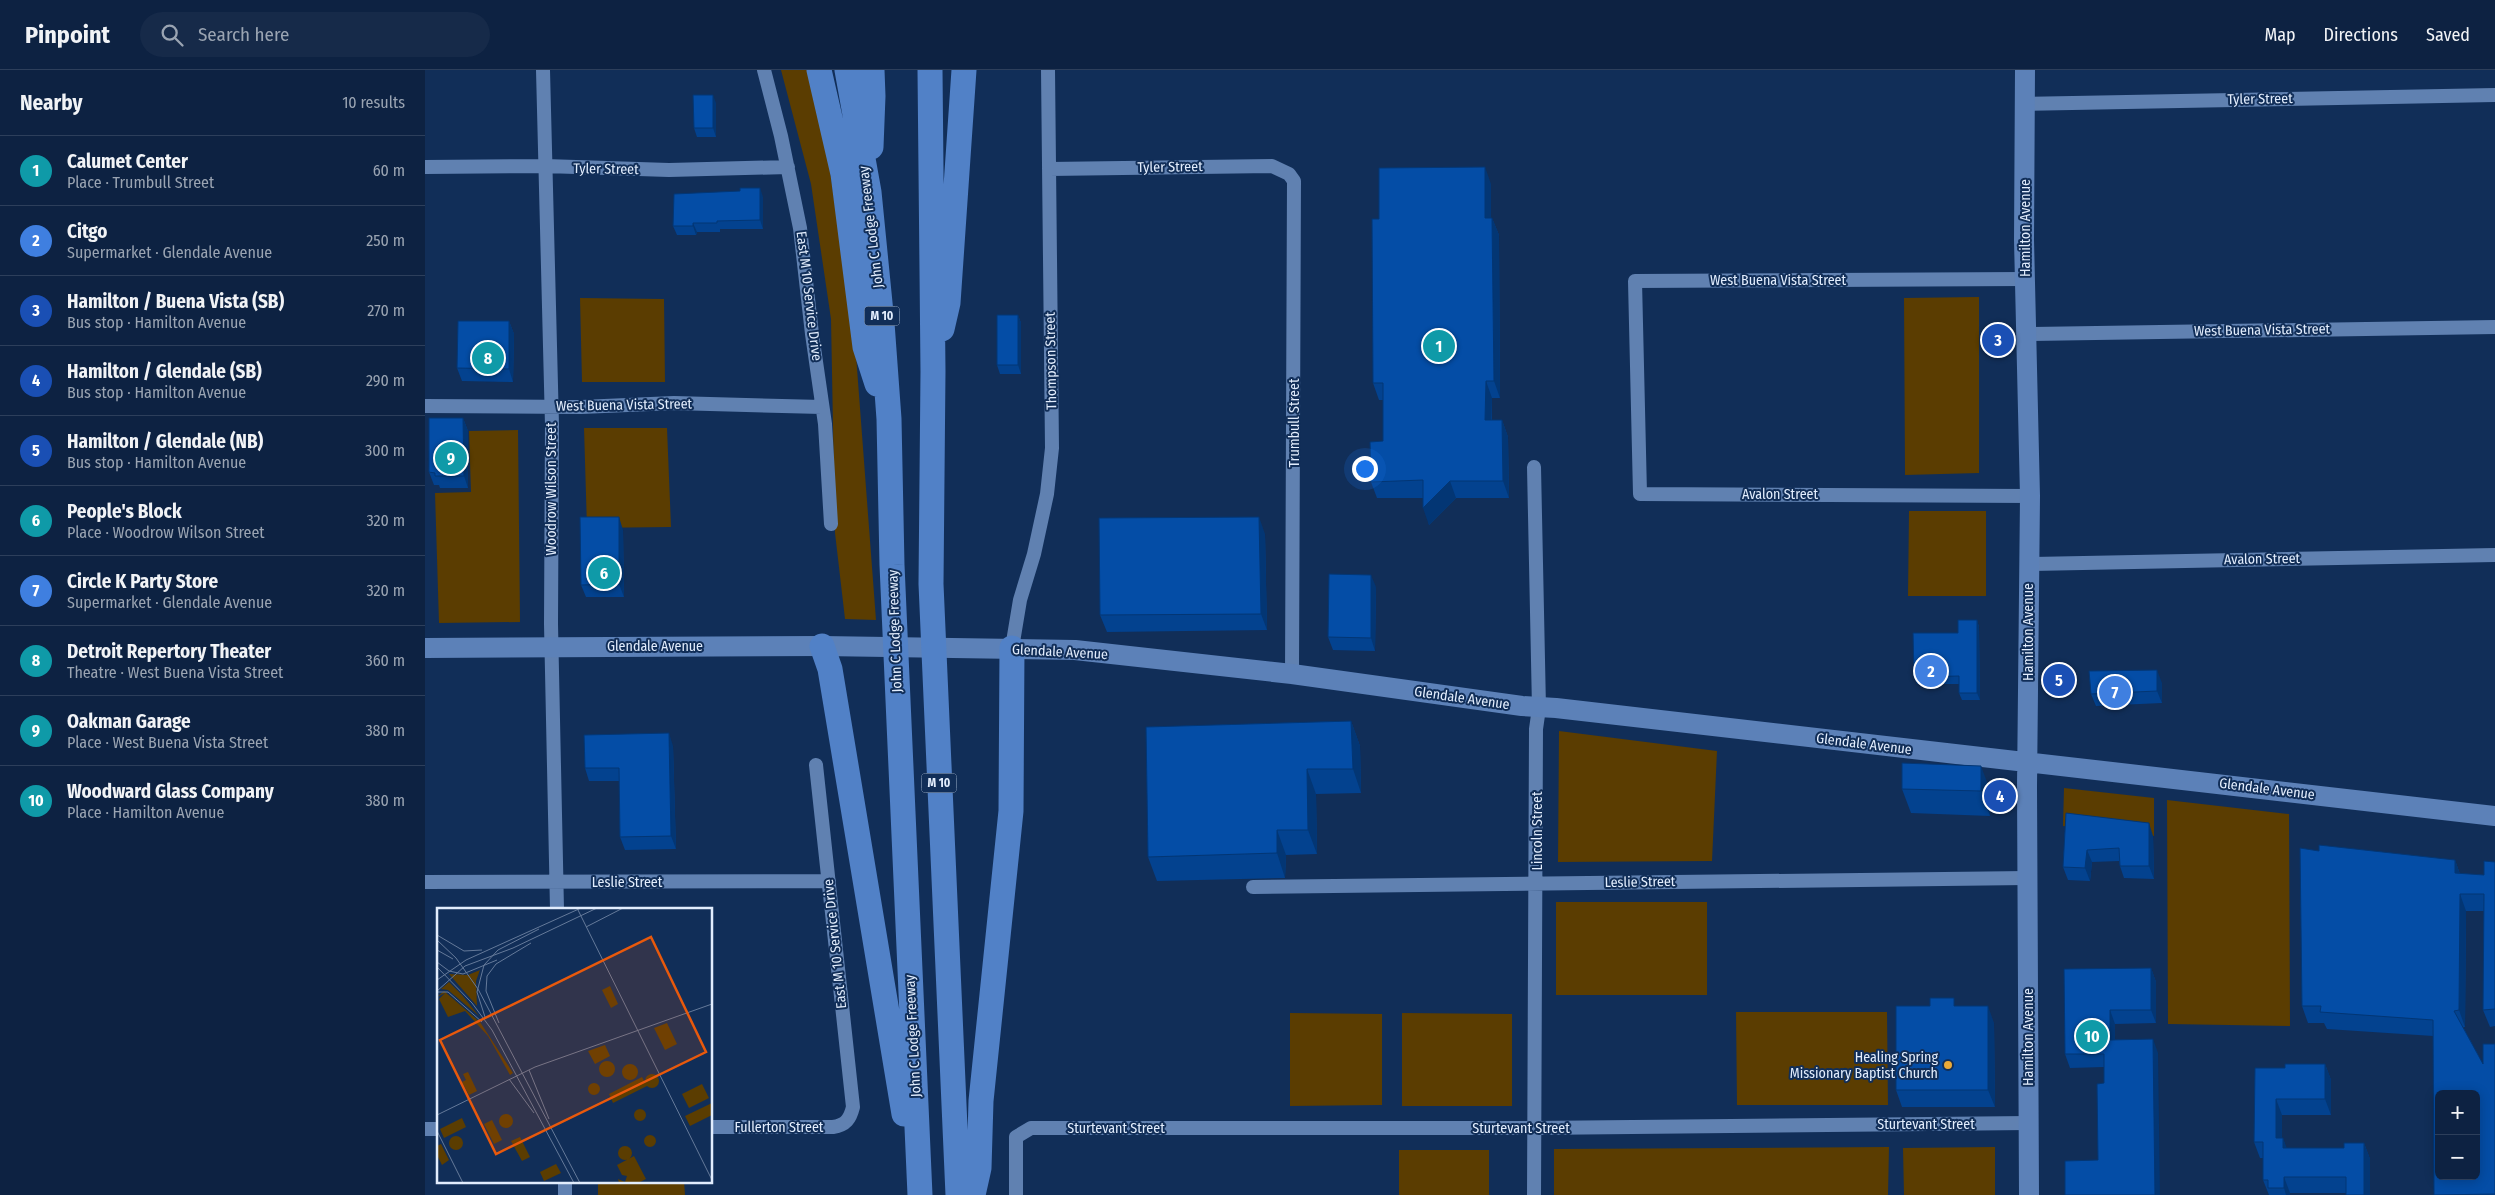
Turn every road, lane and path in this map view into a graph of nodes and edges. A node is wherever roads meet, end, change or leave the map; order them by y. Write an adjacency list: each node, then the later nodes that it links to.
1 (543, 70): 12 (street, Woodrow Wilson Street)
2 (764, 70): 14 (street, East M 10 Service Drive)
3 (819, 70): 26 (highway)
4 (847, 70): 17 (highway, John C Lodge Freeway / M 10)
5 (872, 70): 17 (highway)
6 (930, 70): 21 (highway, M 10)
7 (964, 70): 21 (highway)
8 (1048, 70): 15 (street, Thompson Street)
9 (2025, 70): 11 (street, Hamilton Avenue)
10 (2495, 94): 11 (street, Tyler Street)
11 (2025, 104): 18 (street, Hamilton Avenue)
12 (545, 166): 13 (street, Tyler Street); 14 (street, Tyler Street); 24 (street, Woodrow Wilson Street)
13 (425, 168)
14 (788, 168): 25 (street, East M 10 Service Drive)
15 (1049, 169): 16 (street, Tyler Street); 35 (street, Thompson Street)
16 (1289, 174): 36 (street, Trumbull Street)
17 (869, 192): 26 (highway, John C Lodge Freeway / M 10)
18 (2025, 278): 20 (street, Hamilton Avenue); 22 (street, West Buena Vista Street)
19 (2495, 327): 20 (street, West Buena Vista Street)
20 (2028, 334): 28 (street, Hamilton Avenue)
21 (933, 371): 56 (highway, M 10)
22 (1637, 384): 28 (street, Avalon Street)
23 (425, 406): 24 (street, West Buena Vista Street)
24 (551, 407): 25 (street, West Buena Vista Street); 32 (street, Woodrow Wilson Street)
25 (823, 407): 29 (street, East M 10 Service Drive)
26 (889, 419): 52 (highway, John C Lodge Freeway / M 10)
27 (1534, 467): 37 (street, Lincoln Street)
28 (2030, 496): 31 (street, Hamilton Avenue)
29 (831, 524)
30 (2495, 555): 31 (street, Avalon Street)
31 (2028, 564): 38 (street, Hamilton Avenue)
32 (551, 646): 33 (street, Glendale Avenue); 34 (street, Glendale Avenue); 43 (street, Woodrow Wilson Street)
33 (822, 646): 35 (street, Glendale Avenue); 52 (highway)
34 (425, 648)
35 (1012, 648): 36 (street, Glendale Avenue); 57 (highway)
36 (1292, 674): 37 (street, Glendale Avenue)
37 (1539, 708): 38 (street, Glendale Avenue); 45 (street, Lincoln Street)
38 (2027, 762): 40 (street, Glendale Avenue); 41 (street, Hamilton Avenue)
39 (816, 765): 44 (street, East M 10 Service Drive)
40 (2495, 816)
41 (2027, 878): 45 (street, Leslie Street); 49 (street, Hamilton Avenue)
42 (425, 882): 43 (street, Leslie Street)
43 (556, 882): 44 (street, Leslie Street); 47 (street, Woodrow Wilson Street)
44 (829, 882): 48 (street, East M 10 Service Drive)
45 (1537, 884): 46 (street, Leslie Street); 51 (street, Lincoln Street)
46 (1253, 888)
47 (557, 908)
48 (846, 1122): 50 (street, Fullerton Street)
49 (2029, 1124): 51 (street, Sturtevant Street); 60 (street, Hamilton Avenue)
50 (713, 1127)
51 (1534, 1128): 58 (street, Sturtevant Street); 59 (street, Lincoln Street)
52 (918, 1148): 55 (highway, John C Lodge Freeway / M 10)
53 (565, 1182): 54 (street)
54 (565, 1195)
55 (920, 1195)
56 (958, 1195)
57 (973, 1195)
58 (1017, 1195)
59 (1533, 1195)
60 (2029, 1195)

